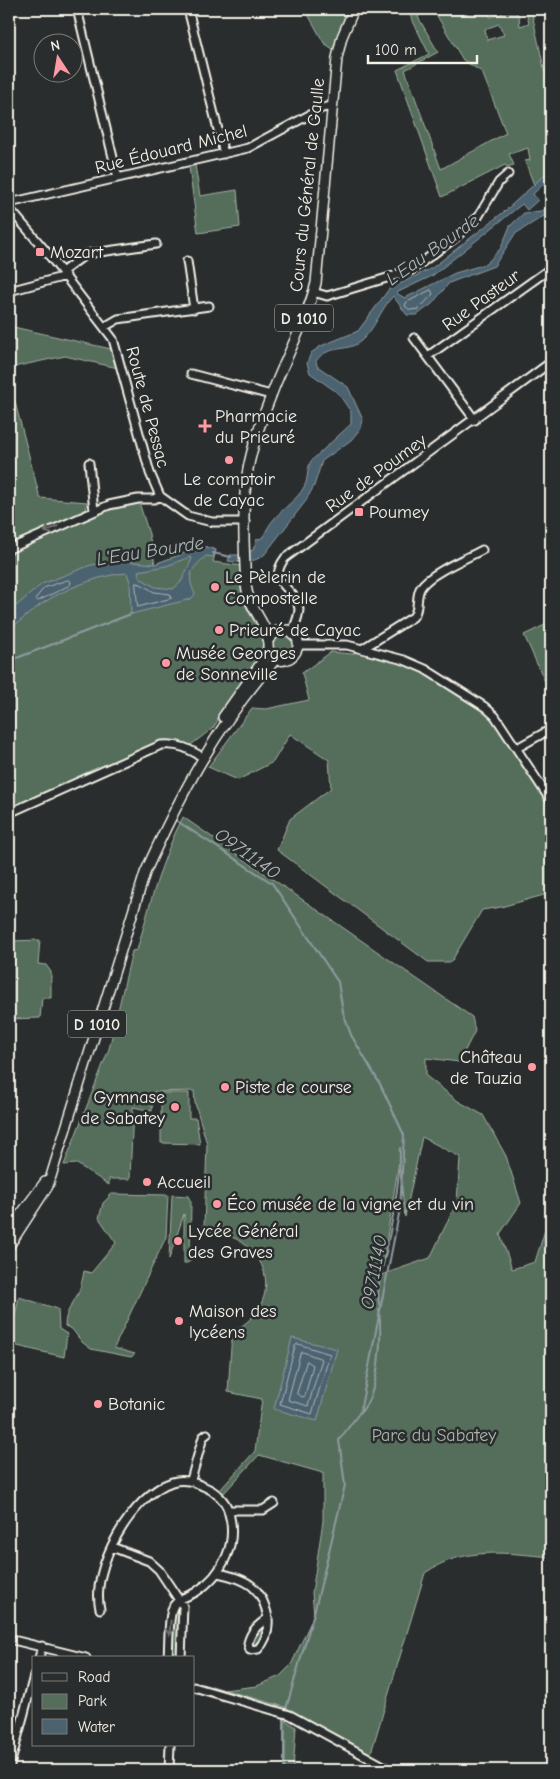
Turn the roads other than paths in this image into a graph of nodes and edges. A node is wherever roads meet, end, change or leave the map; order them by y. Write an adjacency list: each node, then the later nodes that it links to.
1 (77, 9): 7 (street)
2 (188, 9): 5 (street)
3 (354, 9): 4 (main road, Cours du Général de Gaulle / D 1010)
4 (332, 106): 5 (street, Rue Édouard Michel); 15 (main road, Cours du Général de Gaulle / D 1010)
5 (224, 154): 7 (street, Rue Édouard Michel)
6 (508, 174): 15 (street)
7 (118, 178): 8 (street, Rue Édouard Michel)
8 (9, 203)
9 (9, 208): 13 (street, Route de Pessac)
10 (156, 244): 13 (street)
11 (187, 261): 17 (street)
12 (551, 268): 20 (street, Rue Pasteur)
13 (64, 274): 14 (street); 18 (street, Route de Pessac)
14 (9, 291)
15 (313, 292): 23 (main road, Cours du Général de Gaulle / D 1010)
16 (209, 306): 17 (street)
17 (194, 309): 18 (street)
18 (106, 326): 26 (street, Route de Pessac)
19 (414, 338): 20 (street)
20 (428, 356): 24 (street)
21 (551, 362): 24 (street, Rue de Poumey)
22 (191, 374): 23 (street)
23 (271, 395): 28 (main road, Cours du Général de Gaulle / D 1010)
24 (475, 420): 33 (street, Rue de Poumey)
25 (89, 463): 27 (street)
26 (160, 496): 27 (street); 28 (street, Route de Pessac)
27 (94, 511): 29 (street, one-way to 29)
28 (245, 522): 31 (main road, Cours du Général de Gaulle / D 1010)
29 (9, 549)
30 (482, 550): 36 (street)
31 (262, 622): 32 (main road, D 1010); 34 (main road, D 1010)
32 (277, 631): 33 (main road); 34 (main road)
33 (292, 632): 35 (main road)
34 (268, 639): 37 (main road)
35 (299, 645): 36 (street); 38 (main road)
36 (362, 648): 40 (street)
37 (269, 652): 38 (main road); 41 (main road, D 1010)
38 (276, 659): 41 (main road, D 1010)
39 (551, 729): 40 (street)
40 (516, 748): 42 (street)
41 (201, 756): 43 (street); 44 (main road, D 1010)
42 (551, 802)
43 (9, 813)
44 (51, 1174): 45 (main road, D 1010); 46 (main road, D 1010)
45 (9, 1230)
46 (9, 1246)
47 (207, 1434): 48 (street)
48 (190, 1480): 50 (street); 51 (street)
49 (274, 1503): 50 (street)
50 (228, 1510): 52 (street)
51 (112, 1547): 53 (street); 54 (street)
52 (218, 1573): 53 (street); 55 (street)
53 (179, 1600): 60 (street, one-way to 60); 61 (street)
54 (100, 1609)
55 (268, 1618)
56 (9, 1638): 57 (street)
57 (42, 1646): 58 (street); 59 (street)
58 (40, 1656)
59 (79, 1656)
60 (168, 1656)
61 (181, 1656)
62 (32, 1683): 65 (street)
63 (195, 1687): 67 (street)
64 (170, 1746): 66 (street)
65 (9, 1769)
66 (169, 1770)
67 (391, 1770)

